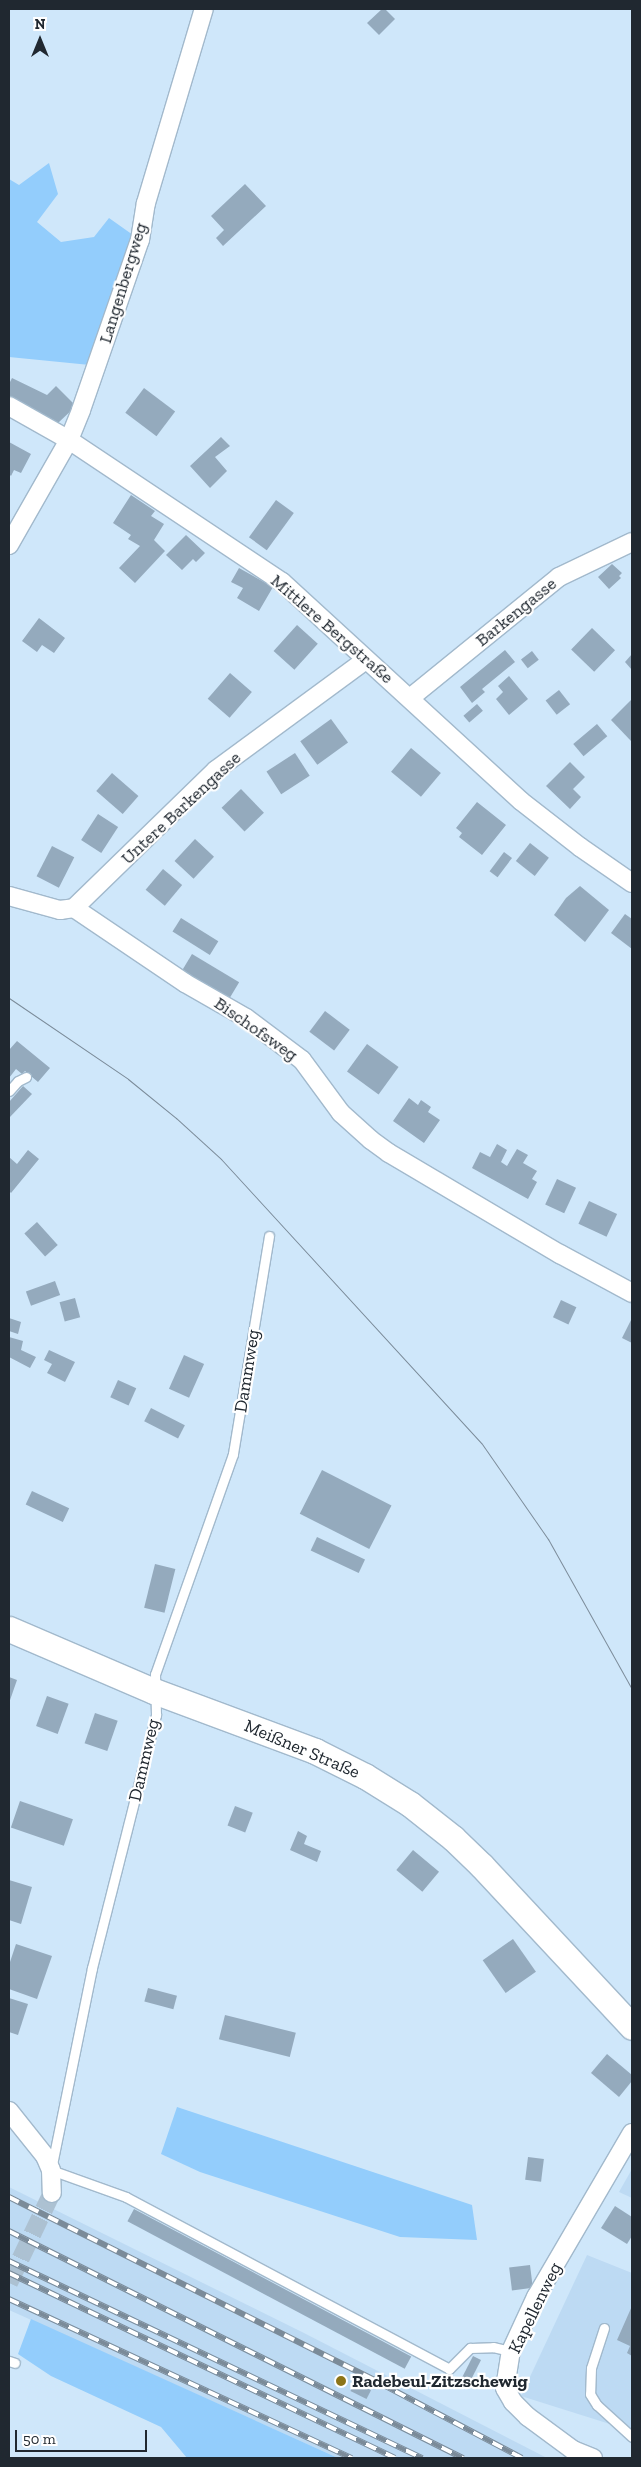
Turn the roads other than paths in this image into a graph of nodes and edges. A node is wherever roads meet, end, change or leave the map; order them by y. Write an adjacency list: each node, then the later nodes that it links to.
1 (204, 9): 3 (street, Langenbergweg)
2 (9, 406): 3 (street, Mittlere Bergstraße)
3 (69, 440): 5 (street, Langenbergweg); 6 (street, Mittlere Bergstraße)
4 (632, 542): 7 (street, Barkengasse)
5 (9, 545)
6 (366, 660): 7 (street, Mittlere Bergstraße); 10 (street, Untere Barkengasse)
7 (410, 698): 8 (street, Mittlere Bergstraße)
8 (632, 883)
9 (9, 896): 10 (street)
10 (74, 908): 14 (street, Bischofsweg)
11 (26, 1077): 12 (lane)
12 (9, 1091)
13 (269, 1236): 16 (lane, Dammweg)
14 (632, 1294)
15 (9, 1628): 16 (main road, Meißner Straße)
16 (154, 1691): 17 (main road, Meißner Straße); 20 (lane, Dammweg)
17 (632, 2027)
18 (9, 2110): 20 (street)
19 (632, 2133): 23 (street, Kapellenweg)
20 (51, 2170): 21 (street); 23 (lane)
21 (52, 2193)
22 (604, 2328): 24 (lane)
23 (511, 2351): 25 (street, Kapellenweg)
24 (632, 2436)
25 (593, 2458)

